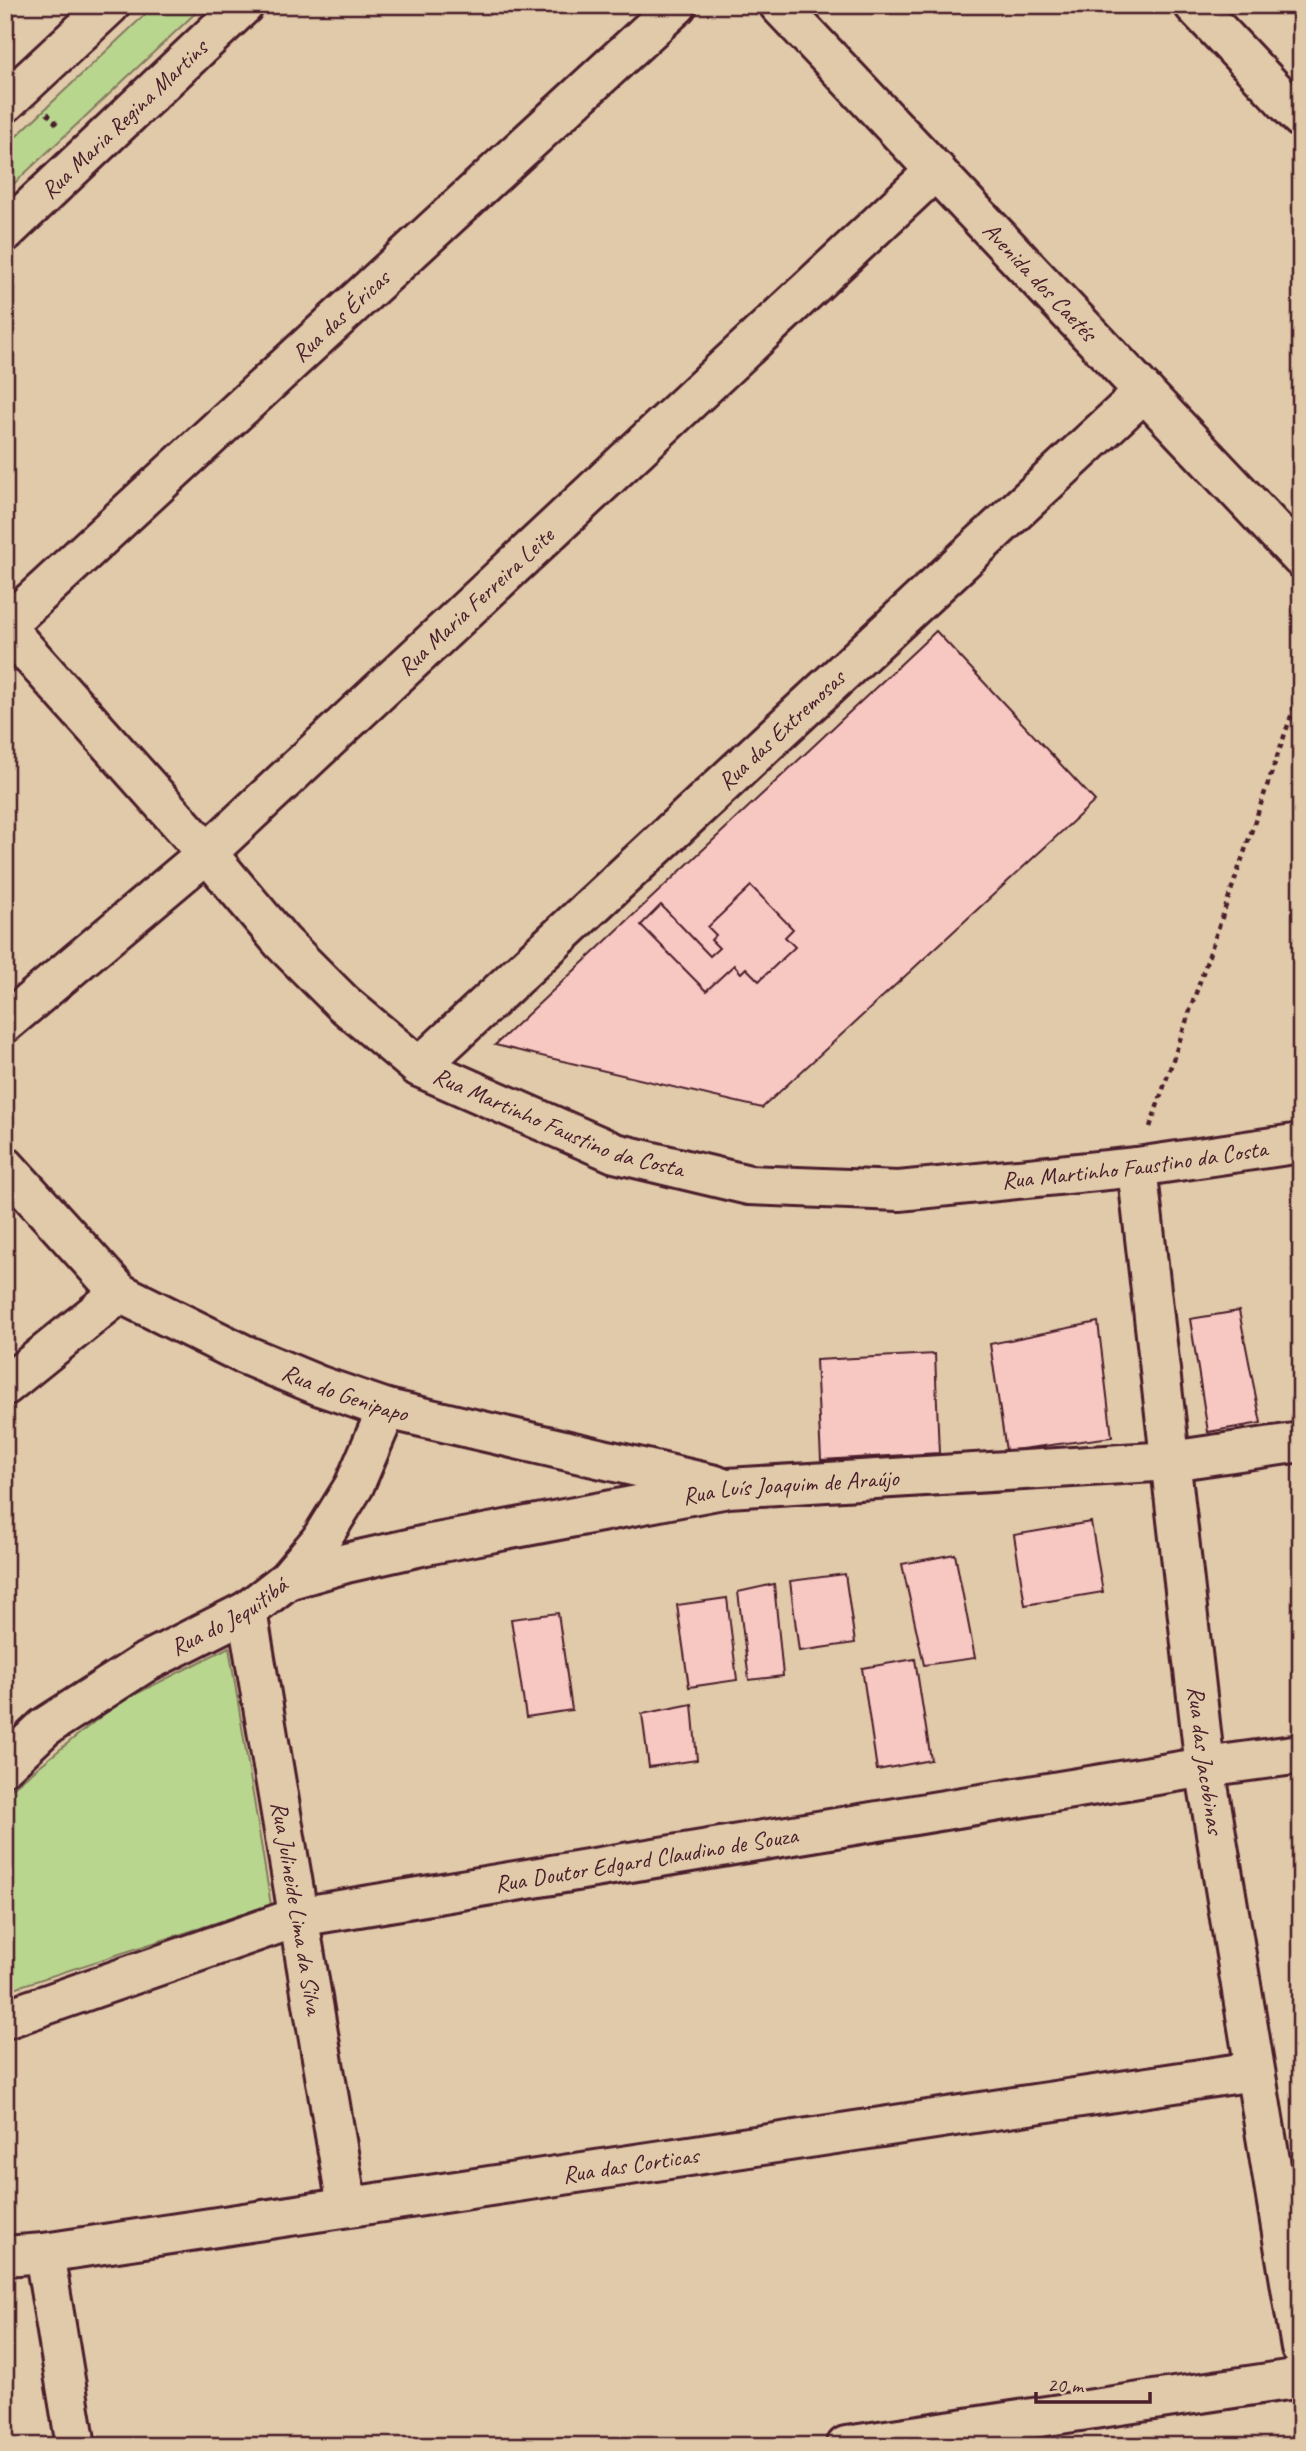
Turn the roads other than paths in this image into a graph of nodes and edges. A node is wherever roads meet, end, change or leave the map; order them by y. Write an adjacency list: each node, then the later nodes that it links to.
1 (110, 5): 6 (street)
2 (244, 5): 9 (street, Rua Maria Regina Martins)
3 (677, 5): 12 (street, Rua das Éricas)
4 (779, 5): 8 (street, Avenida dos Caetés)
5 (1194, 5): 7 (street)
6 (12, 84)
7 (1301, 118)
8 (936, 170): 10 (street, Avenida dos Caetés); 13 (street, Rua Maria Ferreira Leite)
9 (5, 232)
10 (1143, 392): 11 (street, Avenida dos Caetés); 15 (street, Rua das Extremosas)
11 (1301, 558)
12 (5, 626): 13 (street, Rua Martinho Faustino da Costa)
13 (207, 853): 14 (street, Rua Maria Ferreira Leite); 15 (street, Rua Martinho Faustino da Costa)
14 (5, 1023)
15 (419, 1067): 18 (street, Rua Martinho Faustino da Costa)
16 (1301, 1143): 18 (street, Rua Martinho Faustino da Costa)
17 (5, 1166): 19 (street)
18 (1137, 1167): 23 (street, Rua das Jacobinas)
19 (120, 1293): 20 (street); 21 (street, Rua do Genipapo)
20 (5, 1386)
21 (387, 1409): 24 (street, Rua do Genipapo); 25 (street, Rua do Jequitibá)
22 (1301, 1442): 23 (street, Rua Luís Joaquim de Araújo)
23 (1171, 1461): 24 (street, Rua Luís Joaquim de Araújo); 29 (street, Rua das Jacobinas)
24 (728, 1488): 25 (street, Rua Luís Joaquim de Araújo)
25 (287, 1580): 26 (street, Rua do Jequitibá)
26 (247, 1611): 28 (street, Rua do Jequitibá); 30 (street, Rua Julineide Lima da Silva)
27 (1301, 1754): 29 (street, Rua Doutor Edgard Claudino de Souza)
28 (5, 1765)
29 (1205, 1767): 30 (street, Rua Doutor Edgard Claudino de Souza); 32 (street, Rua das Jacobinas)
30 (298, 1917): 31 (street, Rua Doutor Edgard Claudino de Souza); 33 (street, Rua Julineide Lima da Silva)
31 (5, 2020)
32 (1254, 2071): 33 (street, Rua das Corticas); 36 (street, Rua das Jacobinas)
33 (346, 2206): 34 (street, Rua das Corticas)
34 (44, 2253): 35 (street, Rua das Corticas); 38 (street)
35 (5, 2256)
36 (1301, 2348)
37 (1301, 2378): 39 (street)
38 (76, 2446)
39 (846, 2446)

